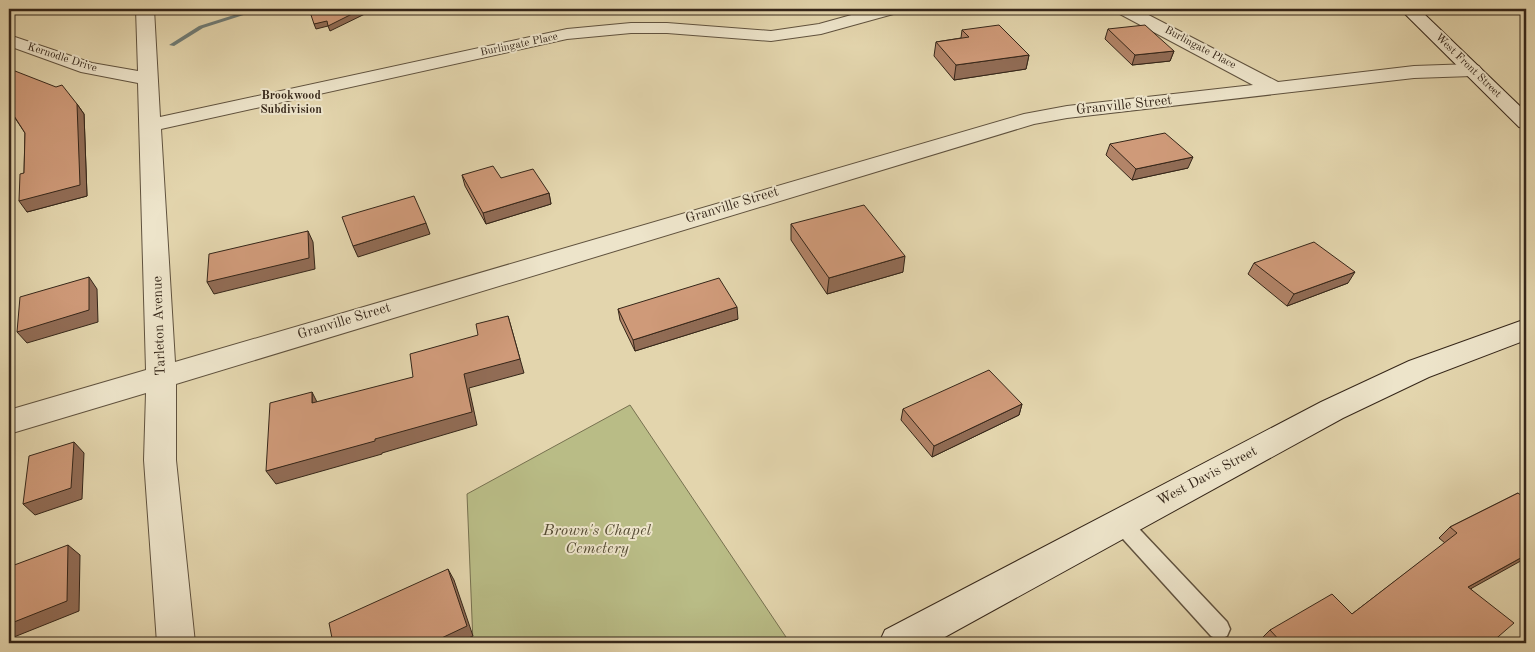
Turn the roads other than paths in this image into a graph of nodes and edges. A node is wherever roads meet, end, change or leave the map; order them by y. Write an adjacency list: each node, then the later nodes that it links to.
1 (145, 9): 7 (street, Tarleton Avenue)
2 (891, 9): 10 (street, Burlingate Place)
3 (1124, 9): 8 (street, Burlingate Place)
4 (1409, 9): 6 (street, West Front Street)
5 (9, 40): 7 (street, Kernodle Drive)
6 (1472, 70): 8 (street, Granville Street); 9 (street, West Front Street)
7 (146, 78): 10 (street, Tarleton Avenue)
8 (1275, 88): 12 (street, Granville Street)
9 (1526, 123)
10 (151, 125): 12 (street, Tarleton Avenue)
11 (1526, 329): 14 (street, West Davis Street)
12 (161, 376): 13 (street, Granville Street); 16 (street, Tarleton Avenue)
13 (9, 422)
14 (1120, 522): 15 (lane); 17 (street, West Davis Street)
15 (1219, 629)
16 (176, 643)
17 (898, 643)

